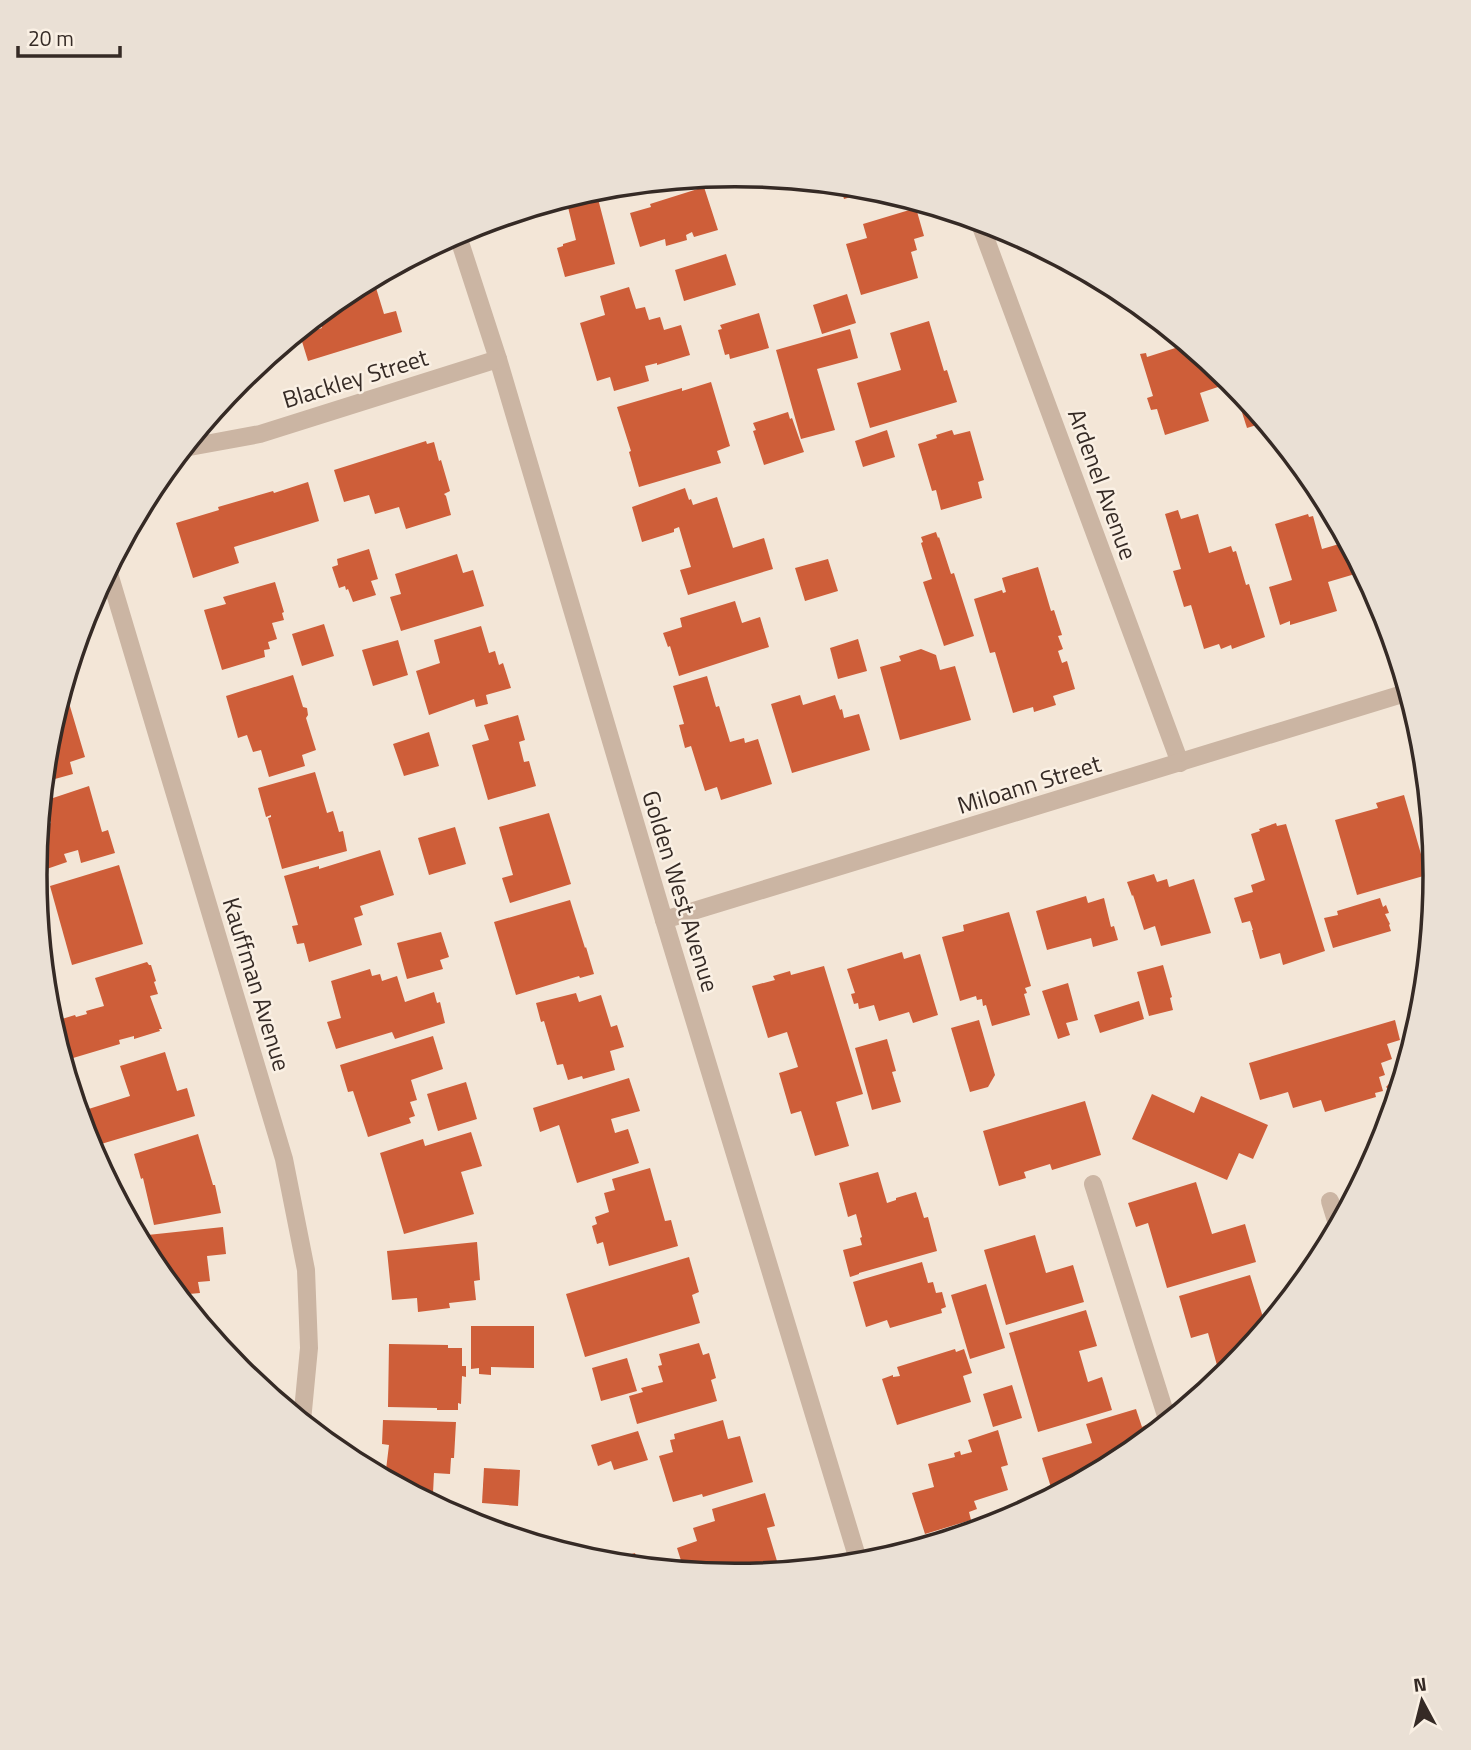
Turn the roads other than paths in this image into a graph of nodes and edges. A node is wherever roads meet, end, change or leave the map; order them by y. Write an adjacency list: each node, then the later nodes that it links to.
1 (984, 233): 7 (street, Ardenel Avenue)
2 (461, 244): 3 (street, Golden West Avenue)
3 (498, 359): 4 (street, Blackley Street); 8 (street, Golden West Avenue)
4 (198, 445)
5 (112, 584): 12 (street, Kauffman Avenue)
6 (1399, 695): 7 (street, Miloann Street)
7 (1180, 764): 8 (street, Miloann Street)
8 (664, 920): 14 (street, Golden West Avenue)
9 (1093, 1184): 13 (street)
10 (1330, 1201): 11 (street)
11 (1334, 1215)
12 (303, 1409)
13 (1165, 1412)
14 (856, 1552)

